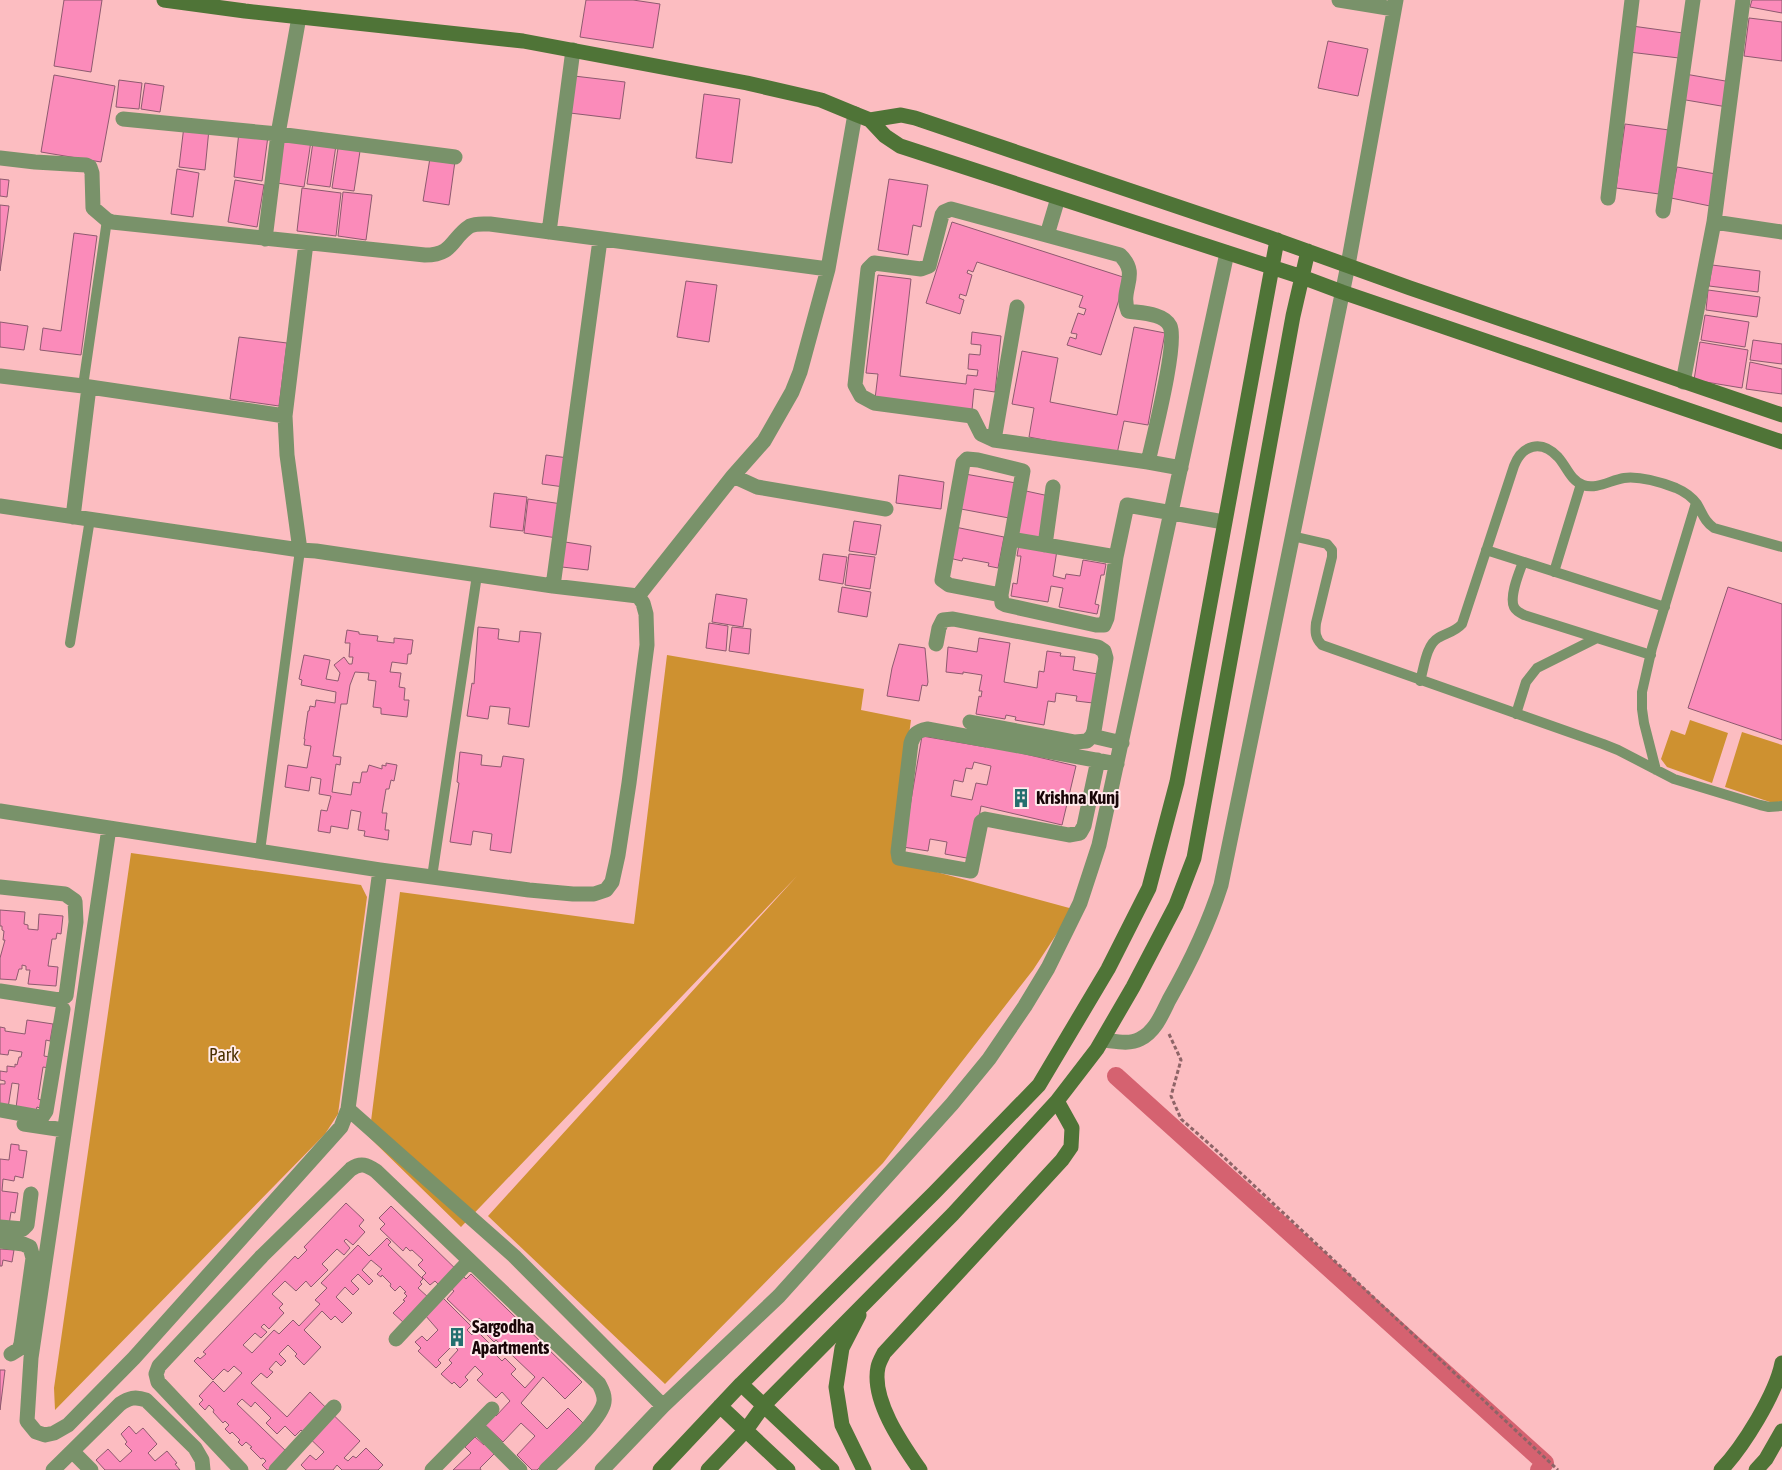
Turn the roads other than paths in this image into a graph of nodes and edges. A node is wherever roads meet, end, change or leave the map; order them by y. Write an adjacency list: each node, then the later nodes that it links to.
1 (164, 0): 7 (main road)
2 (1339, 0): 6 (street)
3 (1632, 0): 17 (street)
4 (1693, 0): 18 (street)
5 (1743, 0): 20 (street)
6 (1395, 5): 30 (street)
7 (246, 6): 8 (main road)
8 (299, 16): 9 (main road); 13 (street)
9 (573, 50): 10 (main road); 21 (street)
10 (855, 114): 12 (main road); 32 (street)
11 (123, 119): 13 (street)
12 (870, 120): 16 (main road); 26 (main road)
13 (278, 134): 14 (street); 24 (street)
14 (455, 157)
15 (0, 158): 19 (street)
16 (1058, 198): 23 (street); 29 (main road)
17 (1608, 198)
18 (1663, 211)
19 (107, 220): 24 (street); 38 (lane)
20 (1714, 222): 22 (street); 37 (street)
21 (548, 232): 25 (street); 27 (street)
22 (1782, 232)
23 (1047, 235): 41 (street); 43 (street)
24 (265, 239): 27 (street)
25 (600, 240): 32 (street); 65 (street)
26 (1277, 240): 28 (main road); 31 (main road)
27 (306, 244): 40 (street)
28 (1308, 252): 30 (main road); 33 (main road)
29 (1227, 253): 31 (main road); 44 (street)
30 (1348, 265): 34 (street); 37 (main road)
31 (1272, 267): 33 (main road); 54 (main road)
32 (828, 269): 45 (street)
33 (1302, 277): 34 (main road); 92 (main road)
34 (1342, 292): 42 (main road); 55 (street)
35 (1017, 307): 41 (street)
36 (0, 376): 38 (street)
37 (1683, 382): 39 (main road)
38 (86, 387): 40 (street); 52 (street)
39 (1782, 415)
40 (285, 416): 59 (street)
41 (994, 440): 43 (street)
42 (1782, 442)
43 (1148, 462): 44 (street)
44 (1181, 468): 51 (street)
45 (733, 476): 50 (street); 67 (street)
46 (1581, 484): 48 (lane); 60 (lane); 63 (lane)
47 (1053, 488): 57 (street)
48 (1696, 503): 58 (lane); 68 (lane)
49 (0, 506): 52 (street)
50 (886, 509)
51 (1171, 512): 54 (street); 61 (street); 77 (street)
52 (74, 517): 53 (street)
53 (90, 519): 59 (street); 70 (lane)
54 (1224, 522): 106 (main road)
55 (1292, 536): 73 (lane); 92 (street)
56 (1011, 539): 57 (street); 66 (street); 66 (street)
57 (1045, 545): 61 (street)
58 (1782, 546)
59 (300, 550): 64 (street); 84 (lane)
60 (1486, 550): 62 (lane); 73 (lane)
61 (1116, 557): 66 (street)
62 (1523, 562): 63 (lane); 69 (lane)
63 (1554, 572): 68 (lane)
64 (477, 575): 65 (street); 86 (lane)
65 (552, 586): 67 (street)
66 (1001, 595)
67 (638, 596): 86 (street)
68 (1665, 607): 72 (lane)
69 (1598, 638): 72 (lane); 74 (lane)
70 (70, 643)
71 (936, 644): 76 (street)
72 (1651, 655): 80 (lane)
73 (1420, 680): 74 (lane)
74 (1516, 714): 80 (lane)
75 (970, 722): 76 (street)
76 (1092, 736): 77 (street)
77 (1122, 743): 79 (street)
78 (1098, 760): 78 (street); 79 (street)
79 (1117, 764): 108 (street)
80 (1656, 770): 81 (lane)
81 (1782, 806)
82 (0, 811): 83 (street)
83 (109, 828): 84 (street); 91 (street)
84 (260, 851): 85 (street)
85 (380, 870): 86 (street); 94 (street)
86 (432, 877)
87 (0, 886): 88 (street)
88 (0, 992)
89 (0, 1000): 90 (street)
90 (63, 1008): 91 (street); 95 (street)
91 (82, 1011): 97 (street)
92 (1103, 1040): 93 (main road)
93 (1057, 1102): 102 (main road); 130 (main road)
94 (348, 1108): 97 (street); 108 (street)
95 (0, 1110)
96 (0, 1121): 97 (street)
97 (64, 1130)
98 (31, 1194): 99 (street)
99 (0, 1227)
100 (0, 1241): 104 (street)
101 (469, 1261): 103 (street); 119 (street); 123 (street)
102 (865, 1303): 107 (main road); 129 (main road)
103 (396, 1339)
104 (9, 1353)
105 (1782, 1363): 131 (main road)
106 (741, 1384): 107 (main road); 109 (main road)
107 (764, 1405): 113 (main road); 128 (main road)
108 (663, 1406): 124 (street)
109 (720, 1406): 113 (main road); 125 (main road)
110 (334, 1407): 120 (street)
111 (492, 1408): 112 (street)
112 (476, 1426): 121 (street); 122 (street)
113 (746, 1430): 126 (main road); 127 (main road)
114 (1782, 1431): 132 (main road)
115 (72, 1452): 116 (street); 117 (street); 118 (street)
116 (53, 1470)
117 (91, 1470)
118 (203, 1470)
119 (242, 1470)
120 (276, 1470)
121 (432, 1470)
122 (520, 1470)
123 (546, 1470)
124 (602, 1470)
125 (660, 1470)
126 (708, 1470)
127 (788, 1470)
128 (832, 1470)
129 (864, 1470)
130 (920, 1470)
131 (1721, 1470)
132 (1756, 1470)

